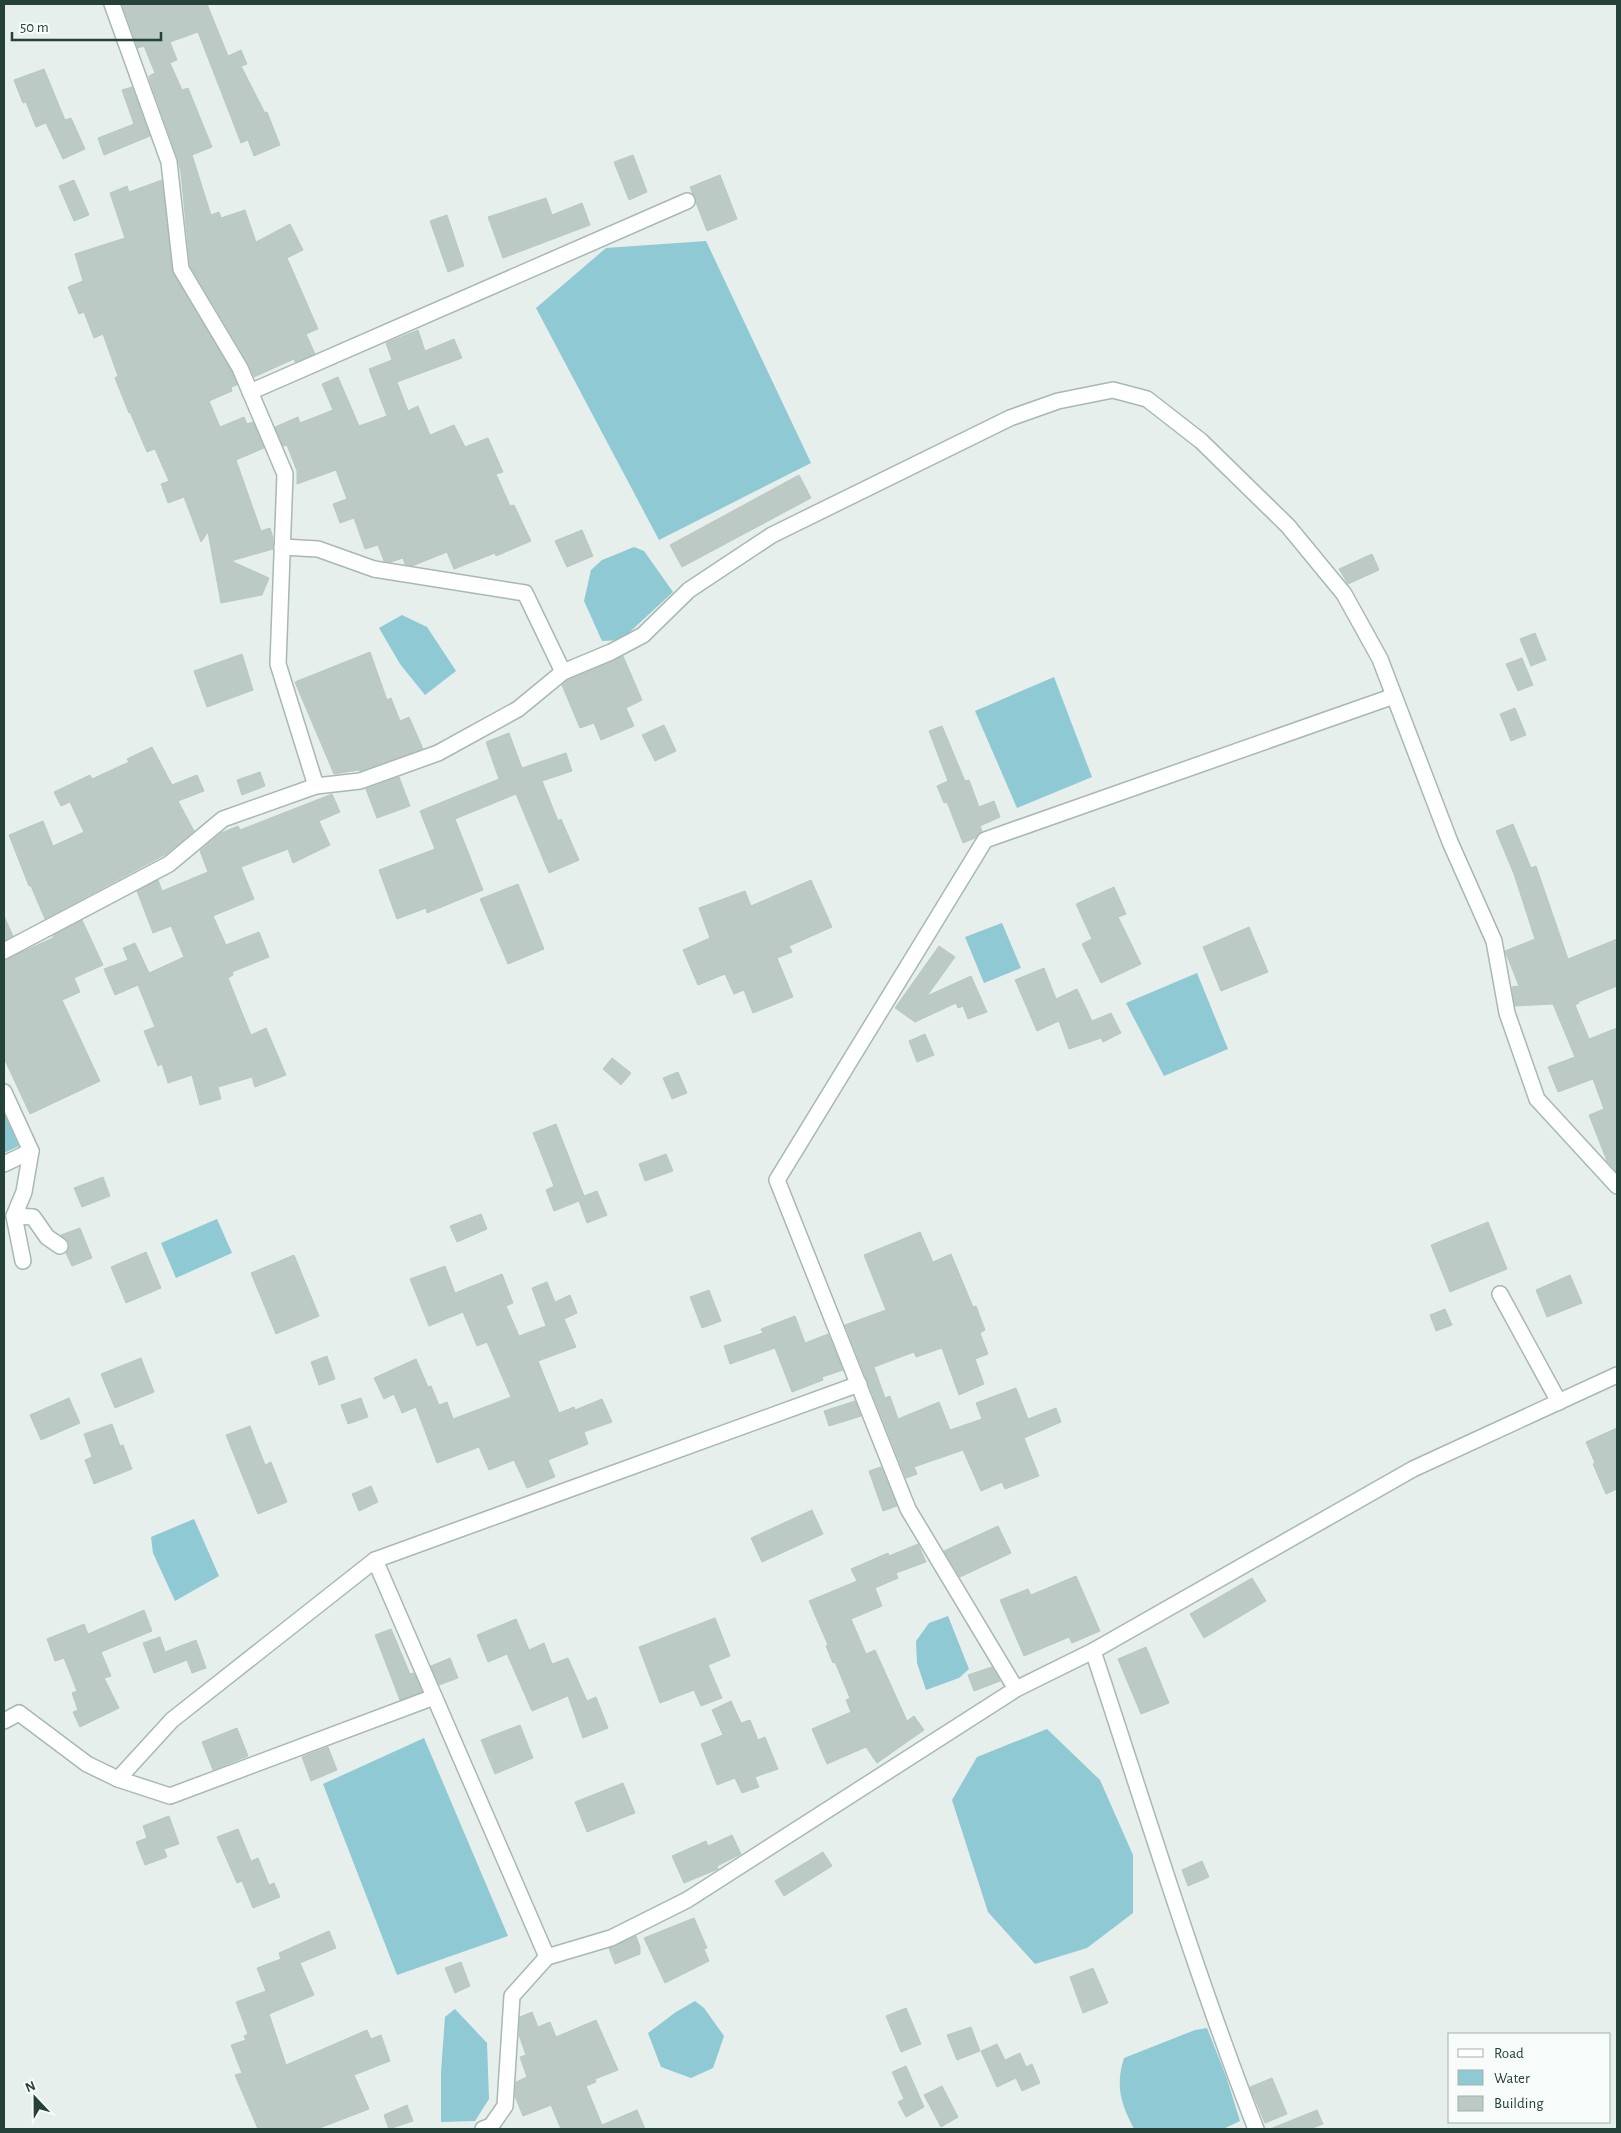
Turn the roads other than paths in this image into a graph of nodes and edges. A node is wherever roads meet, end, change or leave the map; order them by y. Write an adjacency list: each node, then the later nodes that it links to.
1 (112, 4): 3 (street)
2 (687, 201): 3 (street)
3 (250, 392): 4 (street)
4 (282, 547): 5 (street); 7 (street)
5 (563, 672): 6 (street); 7 (street)
6 (1394, 696): 12 (street); 18 (street)
7 (316, 786): 8 (street)
8 (4, 951)
9 (4, 1092): 10 (street)
10 (31, 1151): 11 (street); 13 (street)
11 (4, 1164)
12 (1617, 1186)
13 (14, 1216): 14 (street); 15 (street)
14 (60, 1246)
15 (23, 1261)
16 (1500, 1294): 19 (street)
17 (1617, 1375): 19 (street)
18 (859, 1384): 20 (street); 22 (street)
19 (1559, 1402): 21 (street)
20 (375, 1560): 23 (street); 25 (street)
21 (1093, 1652): 22 (street); 28 (street)
22 (1016, 1690): 26 (street)
23 (434, 1697): 25 (street); 26 (street)
24 (4, 1721): 25 (street)
25 (118, 1779)
26 (547, 1957): 27 (street)
27 (483, 2129)
28 (1256, 2129)

